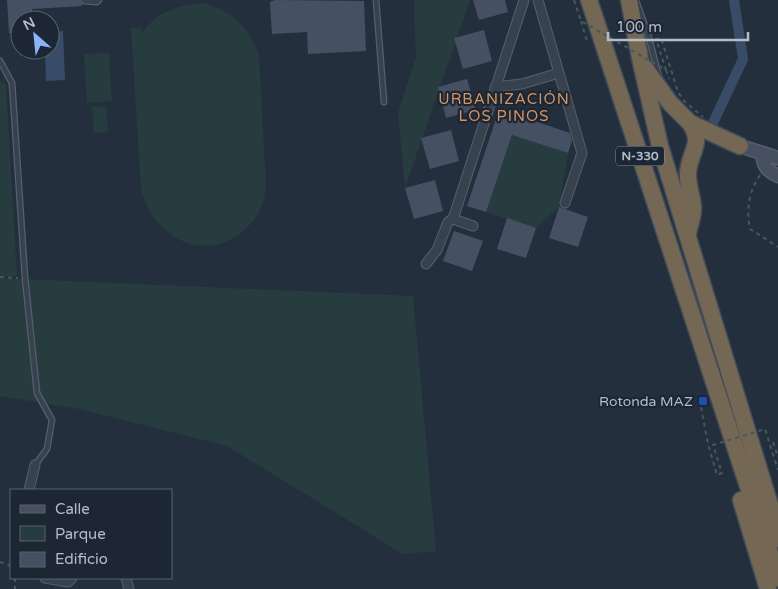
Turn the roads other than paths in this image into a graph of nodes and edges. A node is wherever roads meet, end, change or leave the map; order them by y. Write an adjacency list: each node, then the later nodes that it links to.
1 (84, 0): 2 (lane)
2 (99, 0)
3 (376, 0): 14 (lane)
4 (524, 0): 12 (street)
5 (538, 0): 11 (street)
6 (589, 0): 26 (highway, N-330)
7 (629, 0): 9 (highway, N-330)
8 (636, 0): 13 (lane)
9 (640, 58): 13 (highway); 24 (highway, N-330)
10 (0, 61): 27 (lane)
11 (559, 73): 12 (street); 21 (street)
12 (496, 87): 22 (street)
13 (664, 95): 15 (highway)
14 (384, 102)
15 (697, 120): 16 (highway); 17 (highway)
16 (740, 146): 17 (highway); 18 (street)
17 (694, 153): 24 (highway)
18 (763, 153): 19 (street); 20 (street)
19 (778, 158)
20 (778, 176)
21 (565, 203)
22 (453, 219): 23 (street); 25 (street)
23 (473, 226)
24 (687, 236): 29 (highway, N-330)
25 (426, 264)
26 (691, 312): 31 (highway, N-330); 34 (highway)
27 (35, 465): 28 (street)
28 (29, 489)
29 (776, 520): 30 (highway, N-330)
30 (778, 539)
31 (778, 578)
32 (52, 579): 33 (street)
33 (71, 579)
34 (768, 589)

